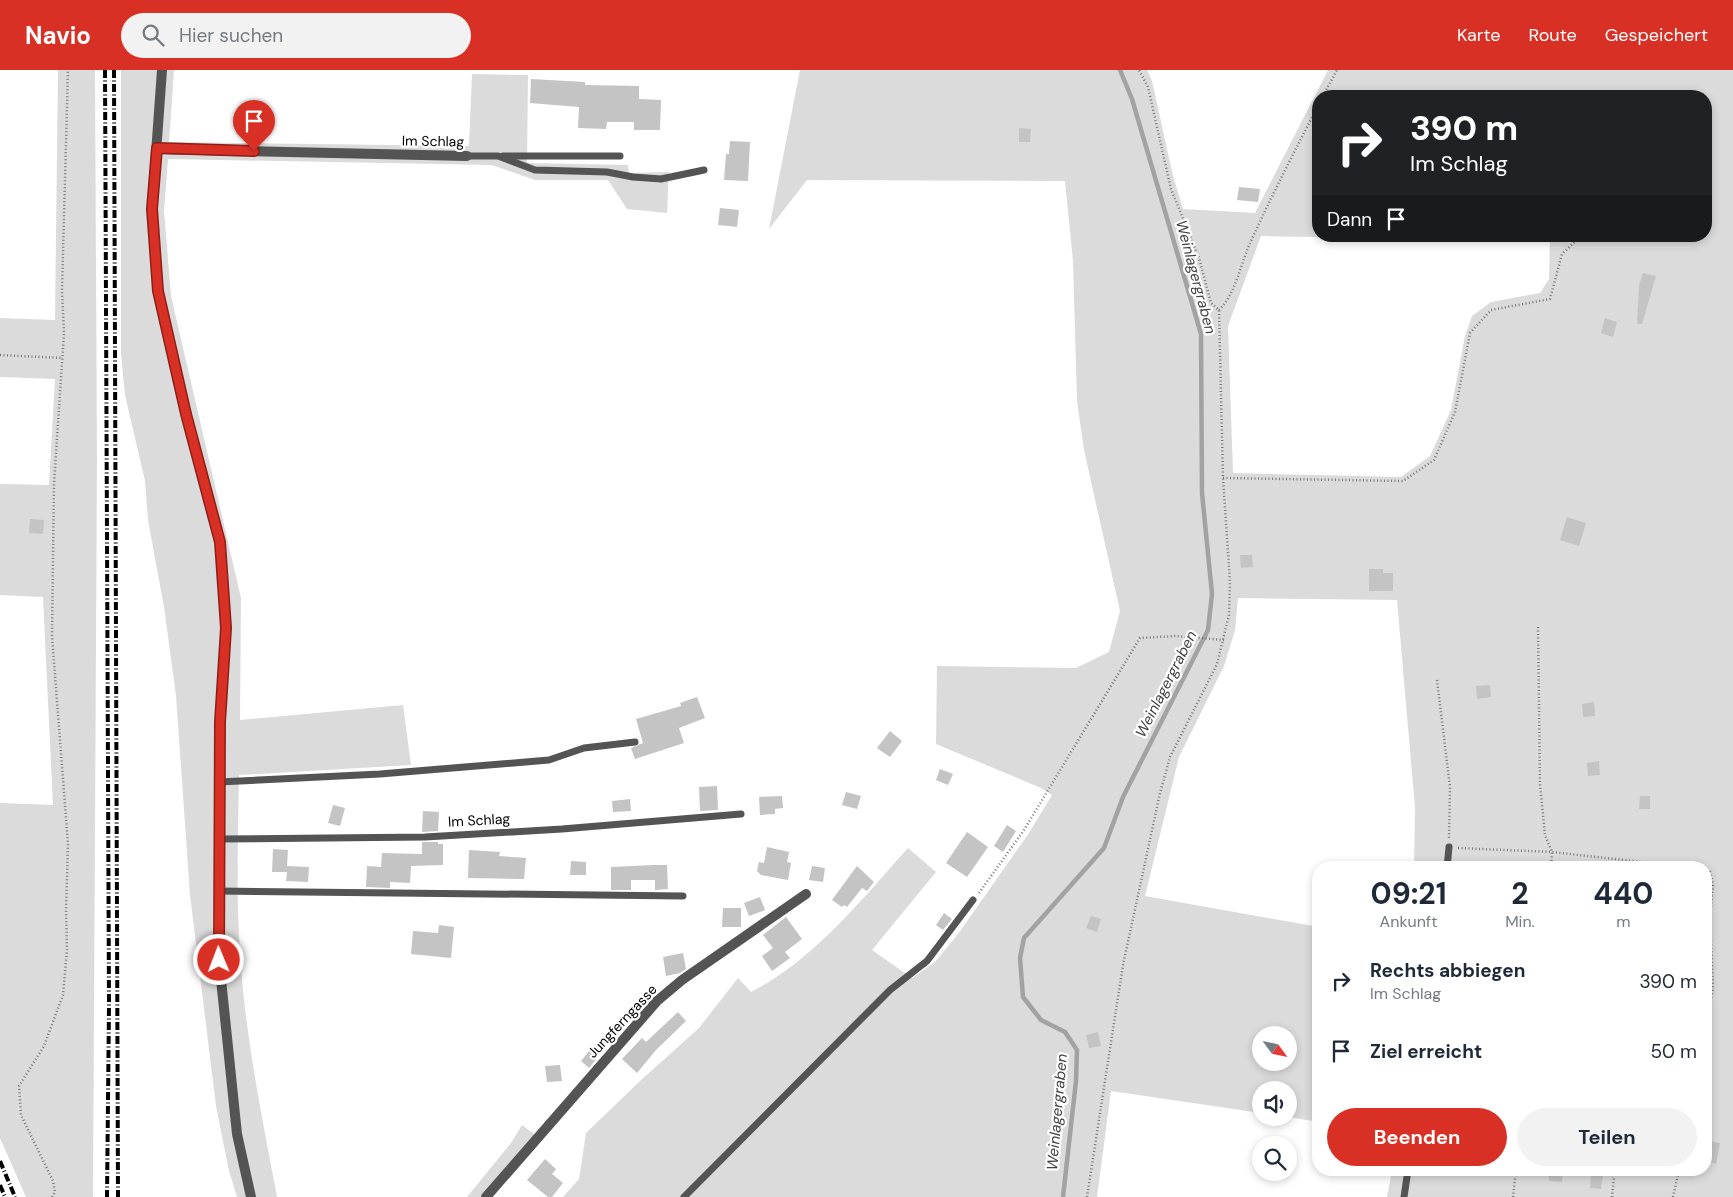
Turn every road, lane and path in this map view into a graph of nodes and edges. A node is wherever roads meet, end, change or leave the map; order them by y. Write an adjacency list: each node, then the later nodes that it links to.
1 (68, 70): 15 (path)
2 (162, 70): 7 (street)
3 (1138, 70): 13 (path)
4 (1337, 70): 5 (path)
5 (1326, 90)
6 (1312, 118): 13 (path)
7 (157, 148): 8 (street, Im Schlag); 21 (street)
8 (468, 156): 9 (lane, Im Schlag)
9 (498, 156): 10 (lane); 11 (lane, Im Schlag)
10 (620, 156)
11 (704, 170)
12 (1574, 242): 16 (path)
13 (1219, 310): 16 (path)
14 (0, 355): 15 (path)
15 (63, 358): 41 (path)
16 (1223, 478): 18 (path)
17 (1538, 627): 25 (path)
18 (1224, 640): 34 (path); 45 (path)
19 (1437, 680): 24 (path)
20 (635, 742): 21 (lane)
21 (219, 782): 23 (street)
22 (741, 814): 23 (lane, Im Schlag)
23 (219, 839): 30 (street)
24 (1449, 847): 25 (path); 26 (lane)
25 (1552, 852): 27 (path); 28 (path)
26 (1448, 861)
27 (1551, 861)
28 (1638, 861)
29 (1712, 880): 32 (path)
30 (218, 891): 33 (lane); 42 (street)
31 (806, 894): 43 (street, Jungferngasse)
32 (1712, 895)
33 (684, 896)
34 (973, 900): 44 (lane)
35 (1712, 949): 36 (path)
36 (1712, 988)
37 (1407, 1176): 46 (lane)
38 (1515, 1176): 47 (path)
39 (1614, 1176): 48 (path)
40 (1678, 1176): 49 (path)
41 (52, 1197)
42 (251, 1197)
43 (486, 1197)
44 (684, 1197)
45 (1087, 1197)
46 (1404, 1197)
47 (1513, 1197)
48 (1612, 1197)
49 (1673, 1197)

